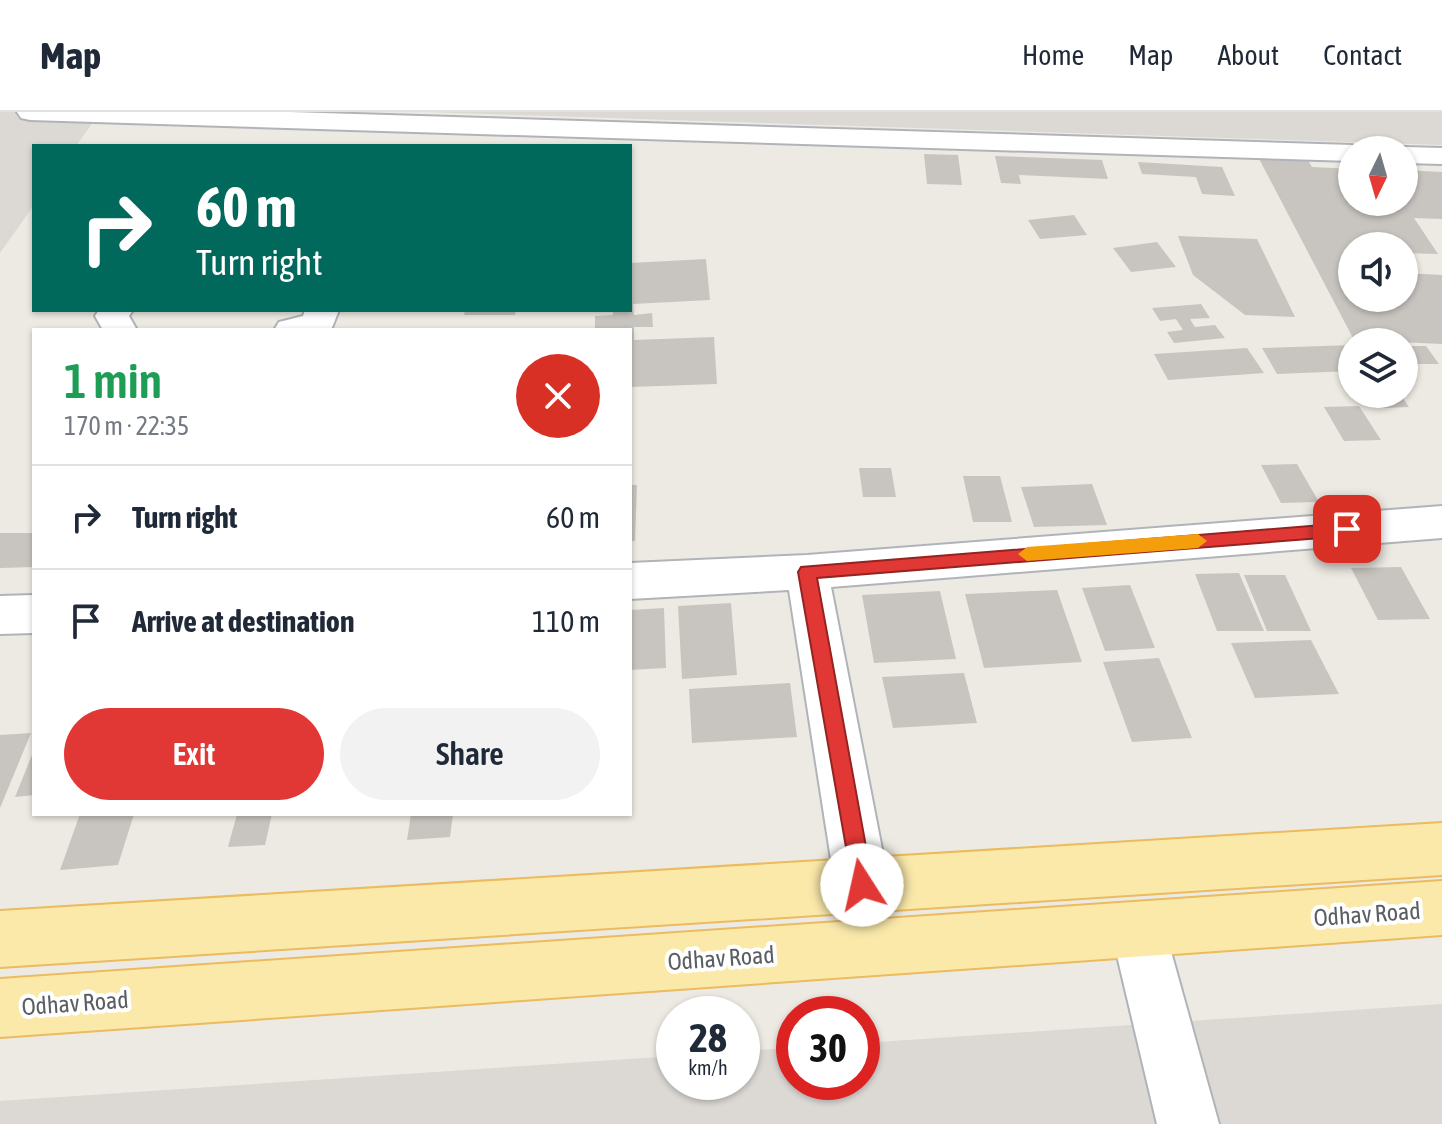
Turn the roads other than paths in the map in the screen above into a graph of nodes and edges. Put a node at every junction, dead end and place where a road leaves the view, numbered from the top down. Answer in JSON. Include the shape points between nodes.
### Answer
{"nodes":[{"id":1,"x":30,"y":112,"type":"edge"},
{"id":2,"x":235,"y":115,"type":"edge"},
{"id":3,"x":501,"y":118,"type":"edge"},
{"id":4,"x":787,"y":123,"type":"edge"},
{"id":5,"x":388,"y":134,"type":"edge"},
{"id":6,"x":216,"y":144,"type":"edge"},
{"id":7,"x":1338,"y":152,"type":"edge"},
{"id":8,"x":1418,"y":155,"type":"edge"},
{"id":9,"x":1442,"y":156,"type":"edge"},
{"id":10,"x":321,"y":312,"type":"edge"},
{"id":11,"x":299,"y":328,"type":"edge"},
{"id":12,"x":1442,"y":522,"type":"edge"},
{"id":13,"x":807,"y":572,"type":"junction"},
{"id":14,"x":632,"y":581,"type":"edge"},
{"id":15,"x":32,"y":614,"type":"edge"},
{"id":16,"x":0,"y":615,"type":"edge"},
{"id":17,"x":1442,"y":849,"type":"edge"},
{"id":18,"x":862,"y":885,"type":"junction"},
{"id":19,"x":1442,"y":908,"type":"edge"},
{"id":20,"x":1138,"y":930,"type":"junction"},
{"id":21,"x":0,"y":939,"type":"edge"},
{"id":22,"x":0,"y":1008,"type":"edge"},
{"id":23,"x":1188,"y":1124,"type":"edge"}],
"edges":[{"from":1,"to":2,"type":"street"},
{"from":2,"to":5,"type":"street"},
{"from":2,"to":6,"type":"street"},
{"from":3,"to":4,"type":"street"},
{"from":3,"to":5,"type":"street"},
{"from":4,"to":7,"type":"street","via":[[1076,132]]},
{"from":8,"to":9,"type":"street"},
{"from":10,"to":11,"type":"street","via":[[318,323]]},
{"from":12,"to":13,"type":"street"},
{"from":13,"to":14,"type":"street"},
{"from":13,"to":18,"type":"street"},
{"from":15,"to":16,"type":"street"},
{"from":17,"to":18,"type":"main road"},
{"from":18,"to":21,"type":"main road"},
{"from":19,"to":20,"type":"main road","name":"Odhav Road"},
{"from":20,"to":22,"type":"main road","name":"Odhav Road"},
{"from":20,"to":23,"type":"street"}]}
